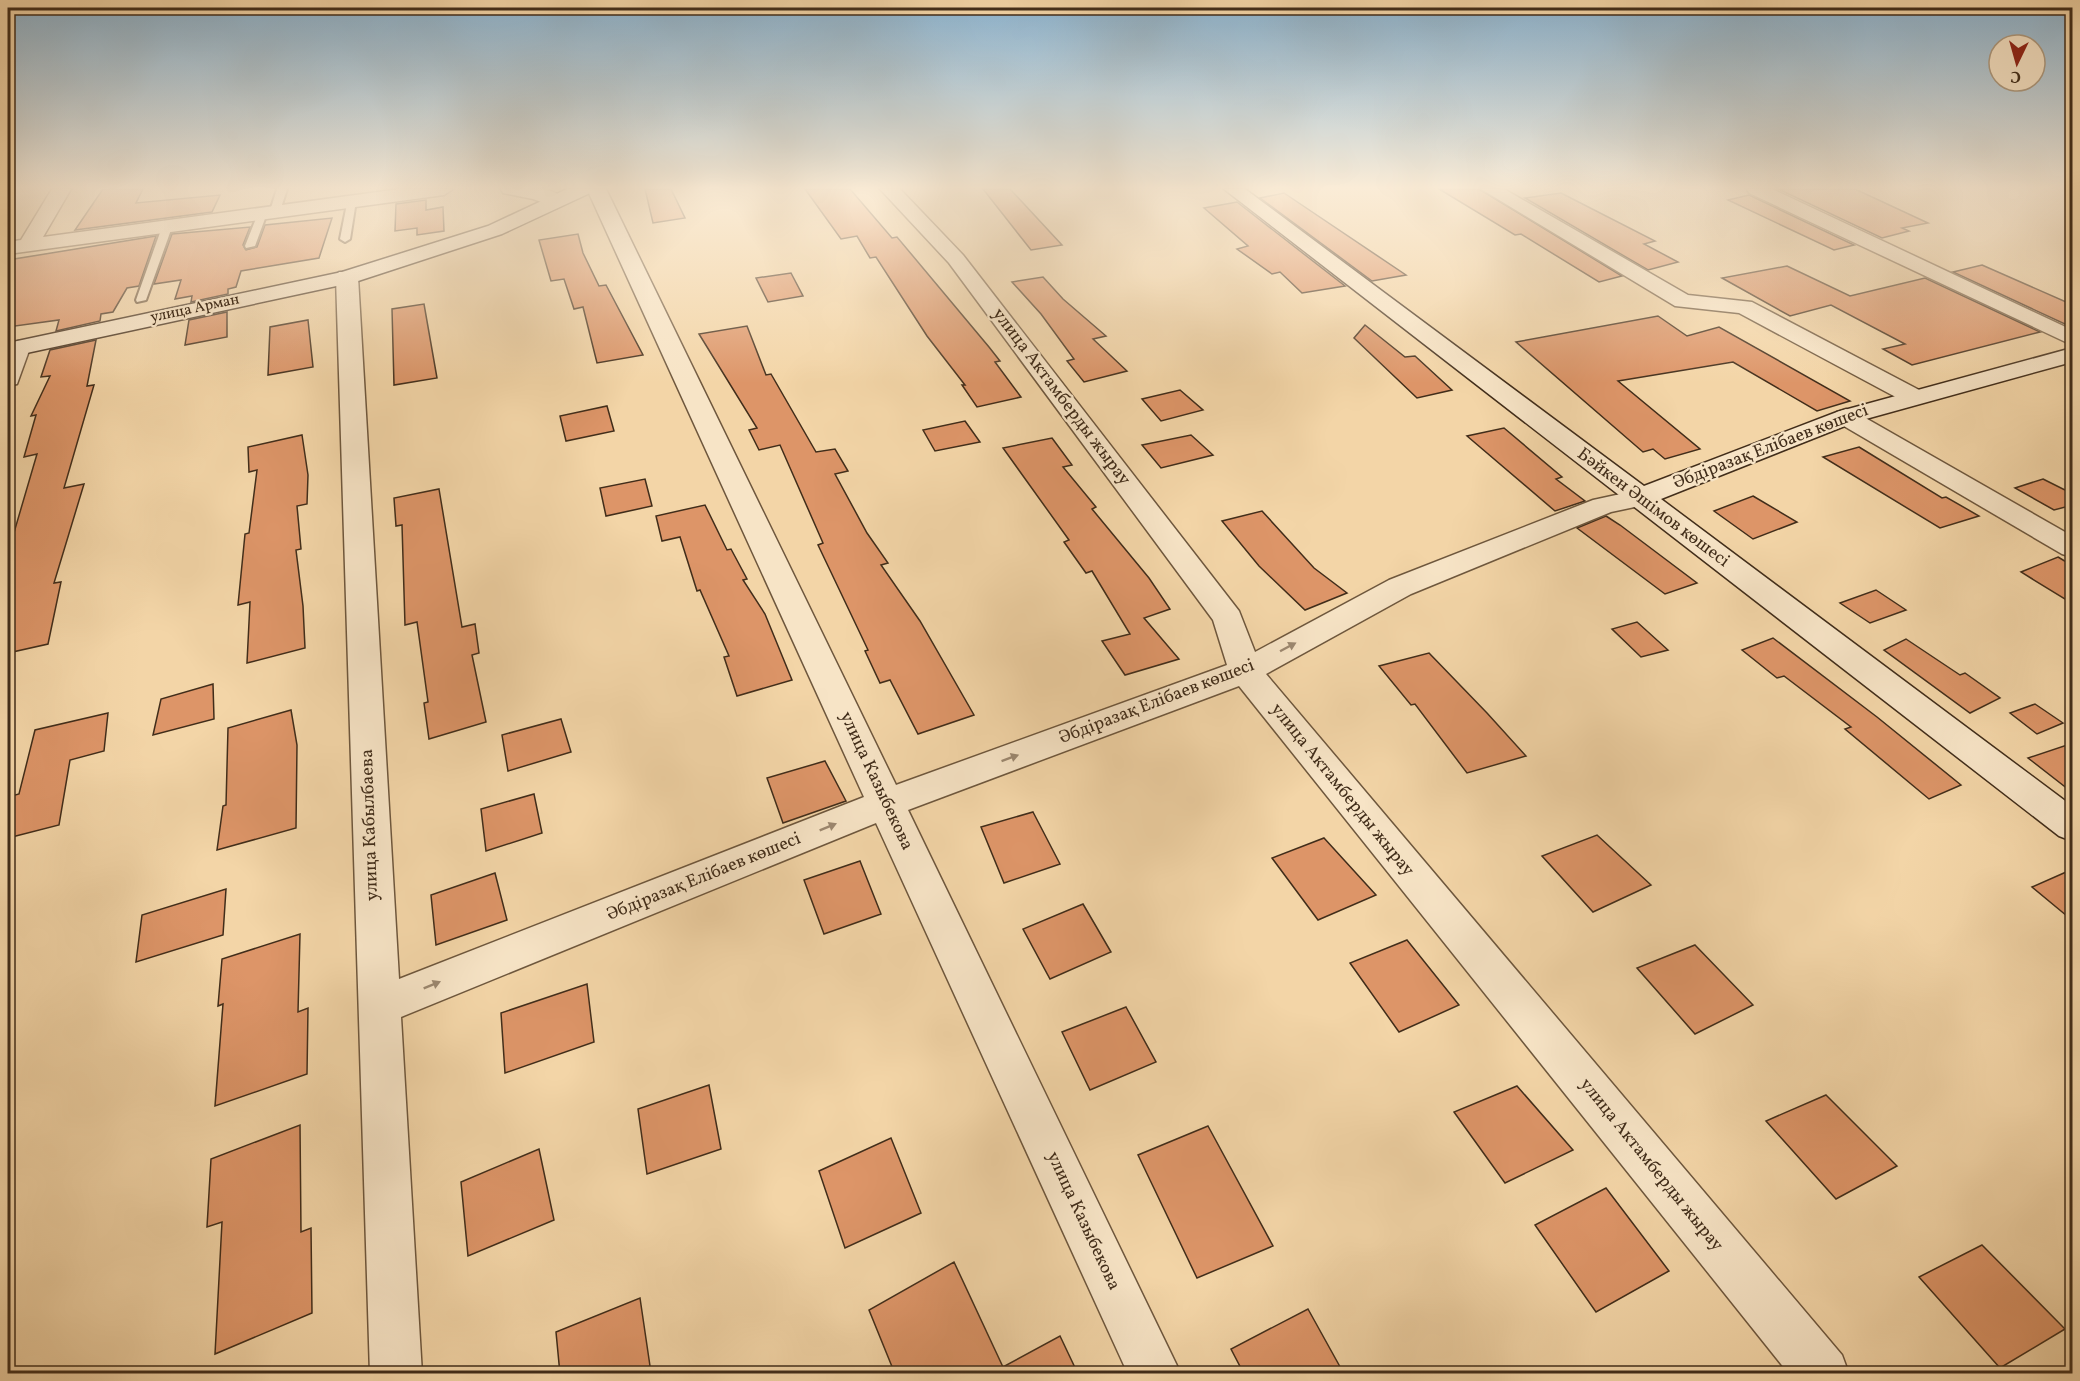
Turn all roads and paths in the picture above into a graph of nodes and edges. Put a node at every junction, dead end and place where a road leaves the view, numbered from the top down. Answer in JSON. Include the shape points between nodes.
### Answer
{"nodes":[{"id":1,"x":158,"y":253,"type":"edge"},
{"id":2,"x":421,"y":253,"type":"edge"},
{"id":3,"x":627,"y":253,"type":"edge"},
{"id":4,"x":951,"y":253,"type":"edge"},
{"id":5,"x":1318,"y":253,"type":"edge"},
{"id":6,"x":1601,"y":253,"type":"edge"},
{"id":7,"x":1893,"y":253,"type":"edge"},
{"id":8,"x":346,"y":277,"type":"junction"},
{"id":9,"x":141,"y":300,"type":"dead end"},
{"id":10,"x":2073,"y":338,"type":"edge"},
{"id":11,"x":13,"y":349,"type":"edge"},
{"id":12,"x":2073,"y":354,"type":"edge"},
{"id":13,"x":8,"y":379,"type":"edge"},
{"id":14,"x":1914,"y":397,"type":"junction"},
{"id":15,"x":1846,"y":417,"type":"junction"},
{"id":16,"x":1639,"y":498,"type":"junction"},
{"id":17,"x":2073,"y":548,"type":"edge"},
{"id":18,"x":1245,"y":671,"type":"junction"},
{"id":19,"x":887,"y":803,"type":"junction"},
{"id":20,"x":2073,"y":826,"type":"edge"},
{"id":21,"x":378,"y":1007,"type":"junction"},
{"id":22,"x":396,"y":1374,"type":"edge"},
{"id":23,"x":1155,"y":1374,"type":"edge"},
{"id":24,"x":1823,"y":1374,"type":"edge"}],
"edges":[{"from":1,"to":9,"type":"lane"},
{"from":2,"to":8,"type":"street","name":"улица Арман"},
{"from":3,"to":19,"type":"street","name":"улица Казыбекова"},
{"from":4,"to":18,"type":"street","name":"улица Актамберды жырау","via":[[1228,618]]},
{"from":5,"to":16,"type":"street","name":"Бәйкен Әшімов көшесі"},
{"from":6,"to":14,"type":"street","via":[[1683,301],[1744,307]]},
{"from":7,"to":10,"type":"street"},
{"from":8,"to":11,"type":"street","name":"улица Арман"},
{"from":8,"to":21,"type":"street","name":"улица Кабылбаева"},
{"from":11,"to":13,"type":"street"},
{"from":12,"to":14,"type":"street","name":"Әбдіразақ Елібаев көшесі"},
{"from":14,"to":15,"type":"street","name":"Әбдіразақ Елібаев көшесі"},
{"from":15,"to":16,"type":"street","name":"Әбдіразақ Елібаев көшесі"},
{"from":15,"to":17,"type":"street"},
{"from":18,"to":16,"type":"street","name":"Әбдіразақ Елібаев көшесі","one_way":true,"via":[[1400,587],[1603,506]]},
{"from":16,"to":20,"type":"street","name":"Бәйкен Әшімов көшесі"},
{"from":19,"to":18,"type":"street","name":"Әбдіразақ Елібаев көшесі","one_way":true},
{"from":18,"to":24,"type":"street","name":"улица Актамберды жырау"},
{"from":21,"to":19,"type":"street","name":"Әбдіразақ Елібаев көшесі","one_way":true},
{"from":19,"to":23,"type":"street","name":"улица Казыбекова"},
{"from":21,"to":22,"type":"street","name":"улица Кабылбаева"}]}
